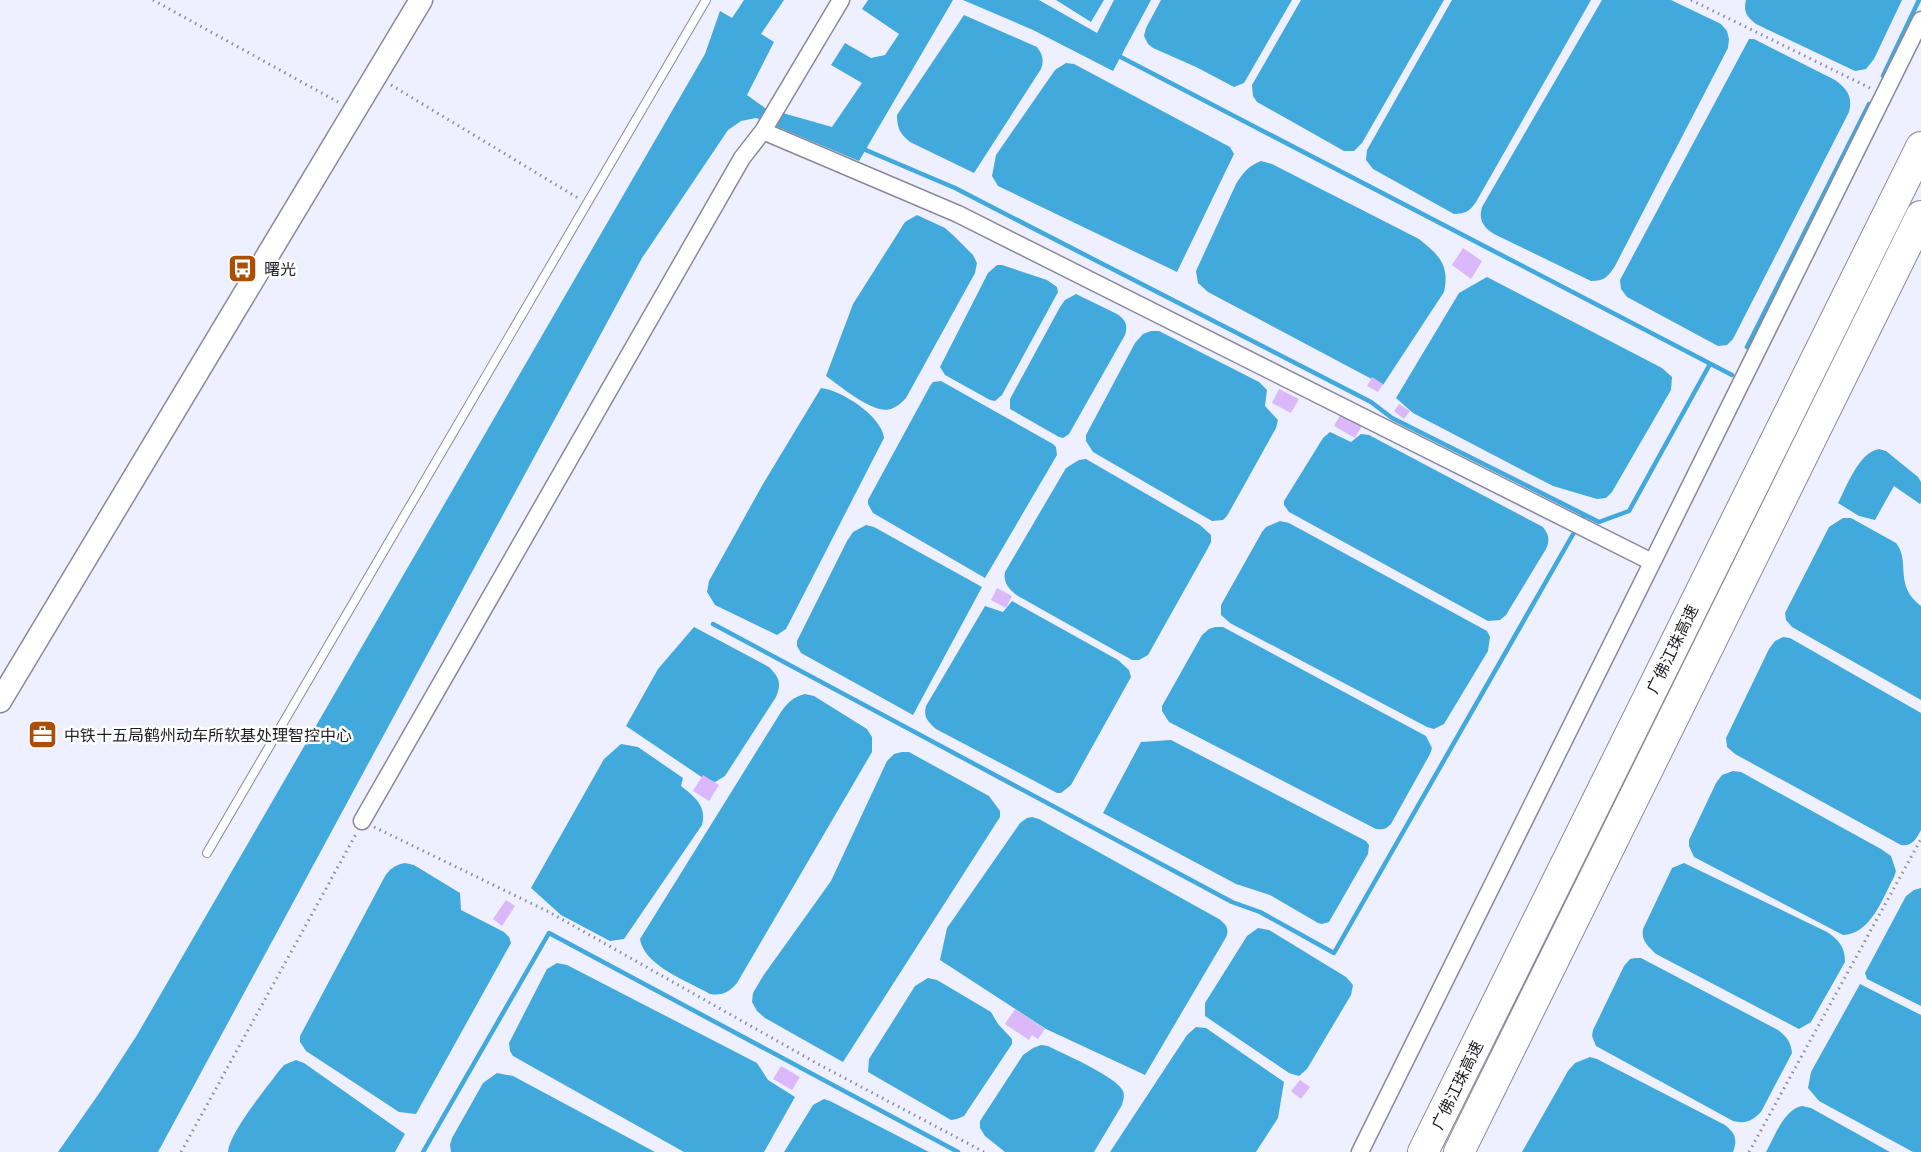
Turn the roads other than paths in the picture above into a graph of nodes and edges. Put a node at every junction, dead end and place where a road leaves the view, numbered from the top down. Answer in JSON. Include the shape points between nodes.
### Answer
{"nodes":[{"id":1,"x":421,"y":0,"type":"edge"},
{"id":2,"x":706,"y":0,"type":"edge"},
{"id":3,"x":841,"y":0,"type":"edge"},
{"id":4,"x":1921,"y":20,"type":"edge"},
{"id":5,"x":763,"y":131,"type":"junction"},
{"id":6,"x":1921,"y":147,"type":"edge"},
{"id":7,"x":1921,"y":216,"type":"edge"},
{"id":8,"x":1652,"y":562,"type":"junction"},
{"id":9,"x":0,"y":701,"type":"edge"},
{"id":10,"x":362,"y":821,"type":"road end"},
{"id":11,"x":207,"y":853,"type":"dead end"},
{"id":12,"x":1360,"y":1152,"type":"edge"},
{"id":13,"x":1424,"y":1152,"type":"edge"},
{"id":14,"x":1459,"y":1152,"type":"edge"}],
"edges":[{"from":1,"to":9,"type":"street"},
{"from":2,"to":11,"type":"lane"},
{"from":3,"to":5,"type":"street"},
{"from":4,"to":8,"type":"street"},
{"from":5,"to":8,"type":"street","via":[[958,214]]},
{"from":5,"to":10,"type":"street","via":[[742,158]]},
{"from":6,"to":13,"type":"highway","name":"广佛江珠高速"},
{"from":7,"to":14,"type":"highway","name":"广佛江珠高速"},
{"from":8,"to":12,"type":"street"}]}
